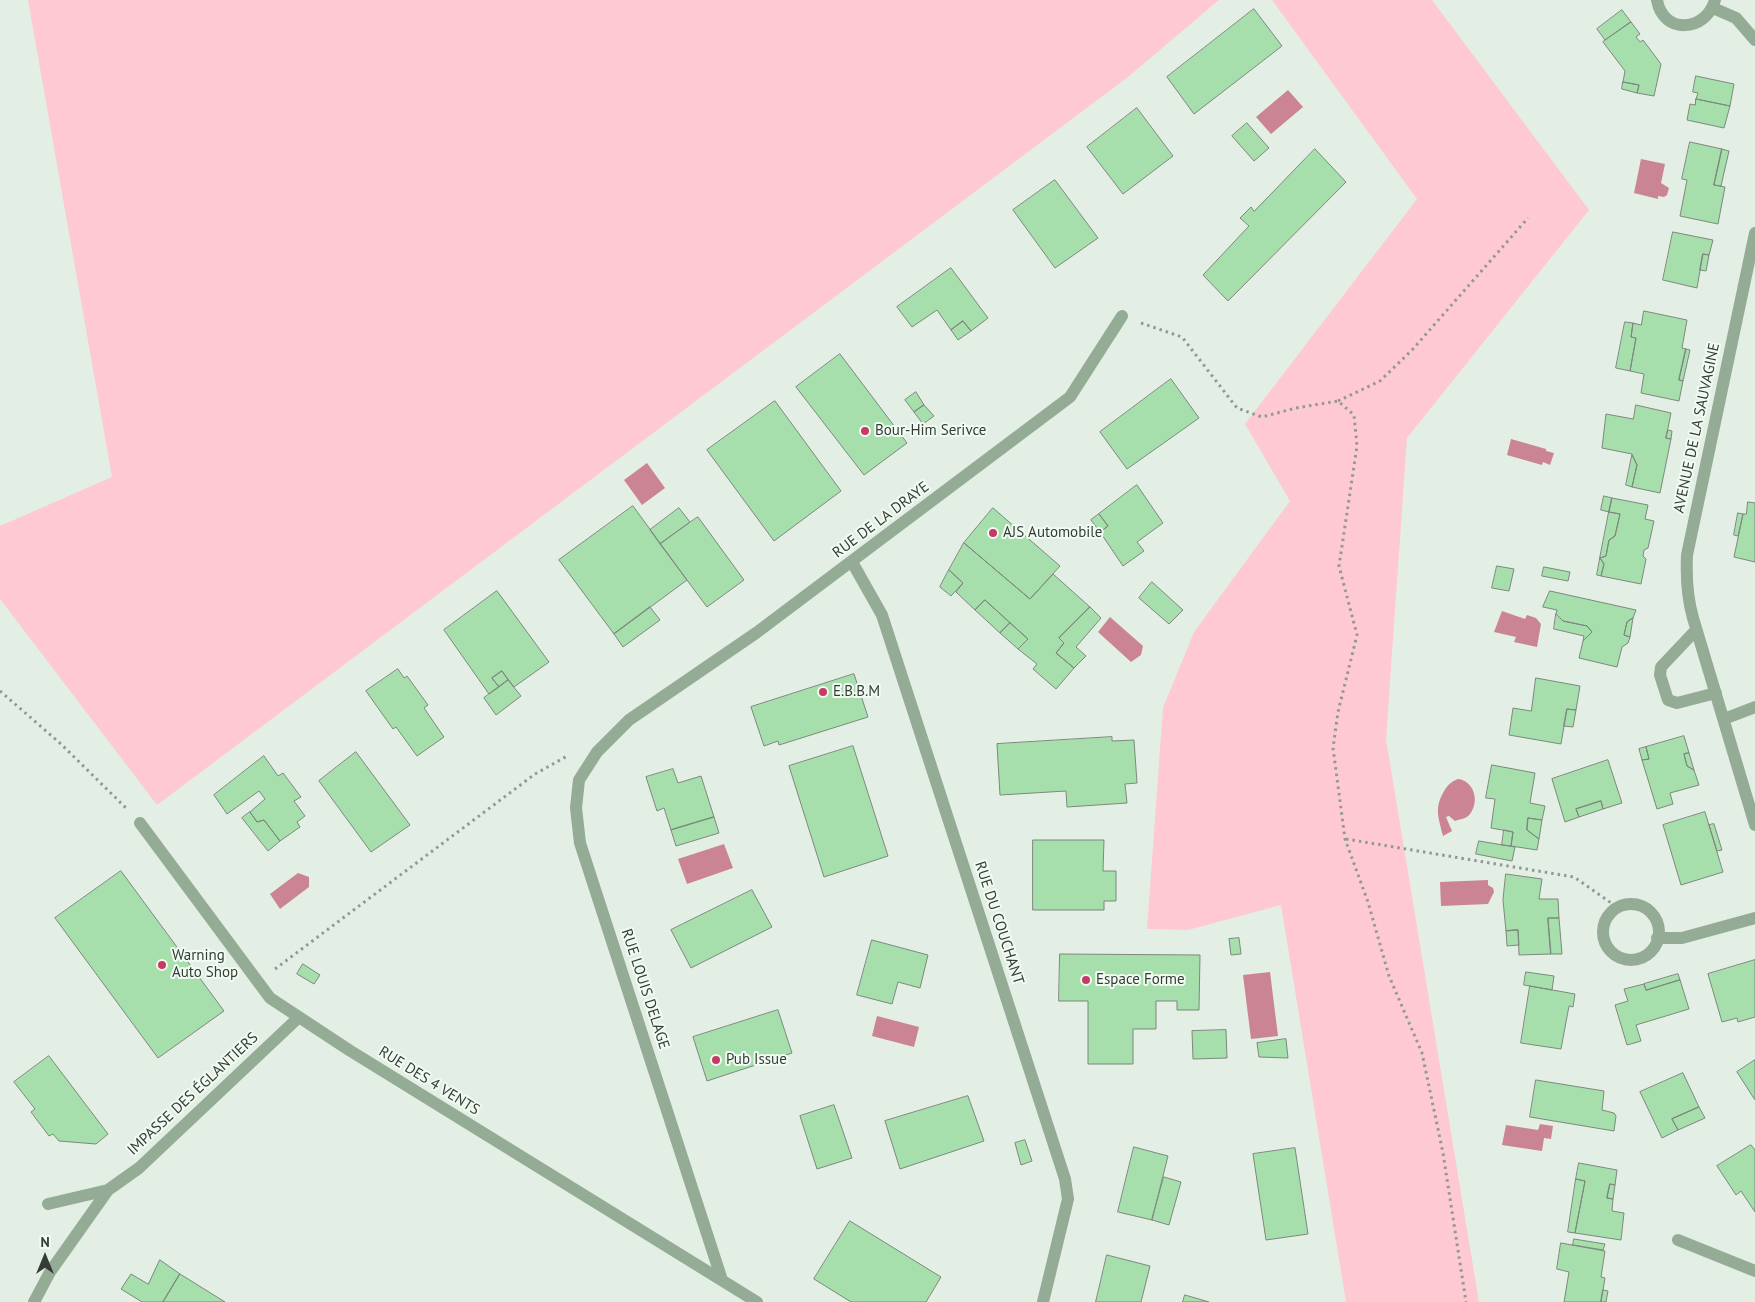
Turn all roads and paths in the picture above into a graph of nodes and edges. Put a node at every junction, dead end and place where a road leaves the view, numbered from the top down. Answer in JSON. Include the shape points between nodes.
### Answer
{"nodes":[{"id":1,"x":1656,"y":0,"type":"edge"},
{"id":2,"x":1714,"y":4,"type":"edge"},
{"id":3,"x":1755,"y":40,"type":"edge"},
{"id":4,"x":1528,"y":218,"type":"dead end"},
{"id":5,"x":1755,"y":233,"type":"edge"},
{"id":6,"x":1122,"y":316,"type":"joint"},
{"id":7,"x":1338,"y":401,"type":"junction"},
{"id":8,"x":852,"y":562,"type":"junction"},
{"id":9,"x":1696,"y":630,"type":"junction"},
{"id":10,"x":0,"y":691,"type":"edge"},
{"id":11,"x":1716,"y":693,"type":"junction"},
{"id":12,"x":1755,"y":708,"type":"edge"},
{"id":13,"x":1724,"y":719,"type":"junction"},
{"id":14,"x":629,"y":720,"type":"joint"},
{"id":15,"x":570,"y":754,"type":"dead end"},
{"id":16,"x":140,"y":823,"type":"joint"},
{"id":17,"x":1755,"y":825,"type":"edge"},
{"id":18,"x":1346,"y":839,"type":"junction"},
{"id":19,"x":1617,"y":907,"type":"junction"},
{"id":20,"x":1755,"y":918,"type":"edge"},
{"id":21,"x":1657,"y":938,"type":"junction"},
{"id":22,"x":258,"y":981,"type":"junction"},
{"id":23,"x":298,"y":1018,"type":"junction"},
{"id":24,"x":108,"y":1190,"type":"junction"},
{"id":25,"x":48,"y":1204,"type":"dead end"},
{"id":26,"x":1678,"y":1240,"type":"dead end"},
{"id":27,"x":1755,"y":1271,"type":"edge"},
{"id":28,"x":722,"y":1280,"type":"junction"},
{"id":29,"x":34,"y":1302,"type":"edge"},
{"id":30,"x":757,"y":1302,"type":"edge"},
{"id":31,"x":1043,"y":1302,"type":"edge"},
{"id":32,"x":1466,"y":1302,"type":"edge"}],
"edges":[{"from":1,"to":2,"type":"street","via":[[1663,15],[1680,25],[1699,22]]},
{"from":2,"to":3,"type":"street","via":[[1736,18]]},
{"from":4,"to":7,"type":"path","via":[[1412,350],[1380,381]]},
{"from":5,"to":9,"type":"street","name":"AVENUE DE LA SAUVAGINE","via":[[1688,555],[1688,598]]},
{"from":6,"to":7,"type":"path","via":[[1182,337],[1237,408],[1262,417]]},
{"from":6,"to":8,"type":"street","name":"RUE DE LA DRAYE","via":[[1070,397]]},
{"from":7,"to":18,"type":"path","via":[[1354,415],[1357,446],[1339,566],[1357,635],[1338,712],[1333,748]]},
{"from":8,"to":14,"type":"street","name":"RUE DE LA DRAYE"},
{"from":8,"to":31,"type":"street","name":"RUE DU COUCHANT","via":[[882,615],[1065,1179],[1068,1199]]},
{"from":9,"to":11,"type":"street","name":"AVENUE DE LA SAUVAGINE"},
{"from":9,"to":11,"type":"street","via":[[1661,666],[1660,675],[1668,700],[1677,703]]},
{"from":10,"to":16,"type":"path","via":[[68,750]]},
{"from":11,"to":13,"type":"street","name":"AVENUE DE LA SAUVAGINE"},
{"from":12,"to":13,"type":"street"},
{"from":13,"to":17,"type":"street","name":"AVENUE DE LA SAUVAGINE"},
{"from":14,"to":28,"type":"street","name":"RUE LOUIS DELAGE","via":[[597,752],[579,780],[576,808],[580,843]]},
{"from":15,"to":22,"type":"path","via":[[535,774]]},
{"from":16,"to":22,"type":"street","name":"RUE DES 4 VENTS"},
{"from":18,"to":19,"type":"path","via":[[1574,877]]},
{"from":18,"to":32,"type":"path","via":[[1389,976],[1422,1053],[1443,1152]]},
{"from":19,"to":21,"type":"street","via":[[1632,904],[1646,908],[1655,918]]},
{"from":19,"to":21,"type":"street","via":[[1607,917],[1602,931],[1606,945],[1616,956],[1630,960],[1644,957],[1655,947]]},
{"from":20,"to":21,"type":"street","via":[[1682,938]]},
{"from":22,"to":23,"type":"street","name":"RUE DES 4 VENTS","via":[[270,998]]},
{"from":23,"to":24,"type":"street","name":"IMPASSE DES ÉGLANTIERS","via":[[139,1168]]},
{"from":23,"to":28,"type":"street","name":"RUE DES 4 VENTS"},
{"from":24,"to":25,"type":"street","name":"IMPASSE DES ÉGLANTIERS"},
{"from":24,"to":29,"type":"street","name":"IMPASSE DES ÉGLANTIERS","via":[[50,1272]]},
{"from":26,"to":27,"type":"street"},
{"from":28,"to":30,"type":"street","name":"RUE DES 4 VENTS"}]}
